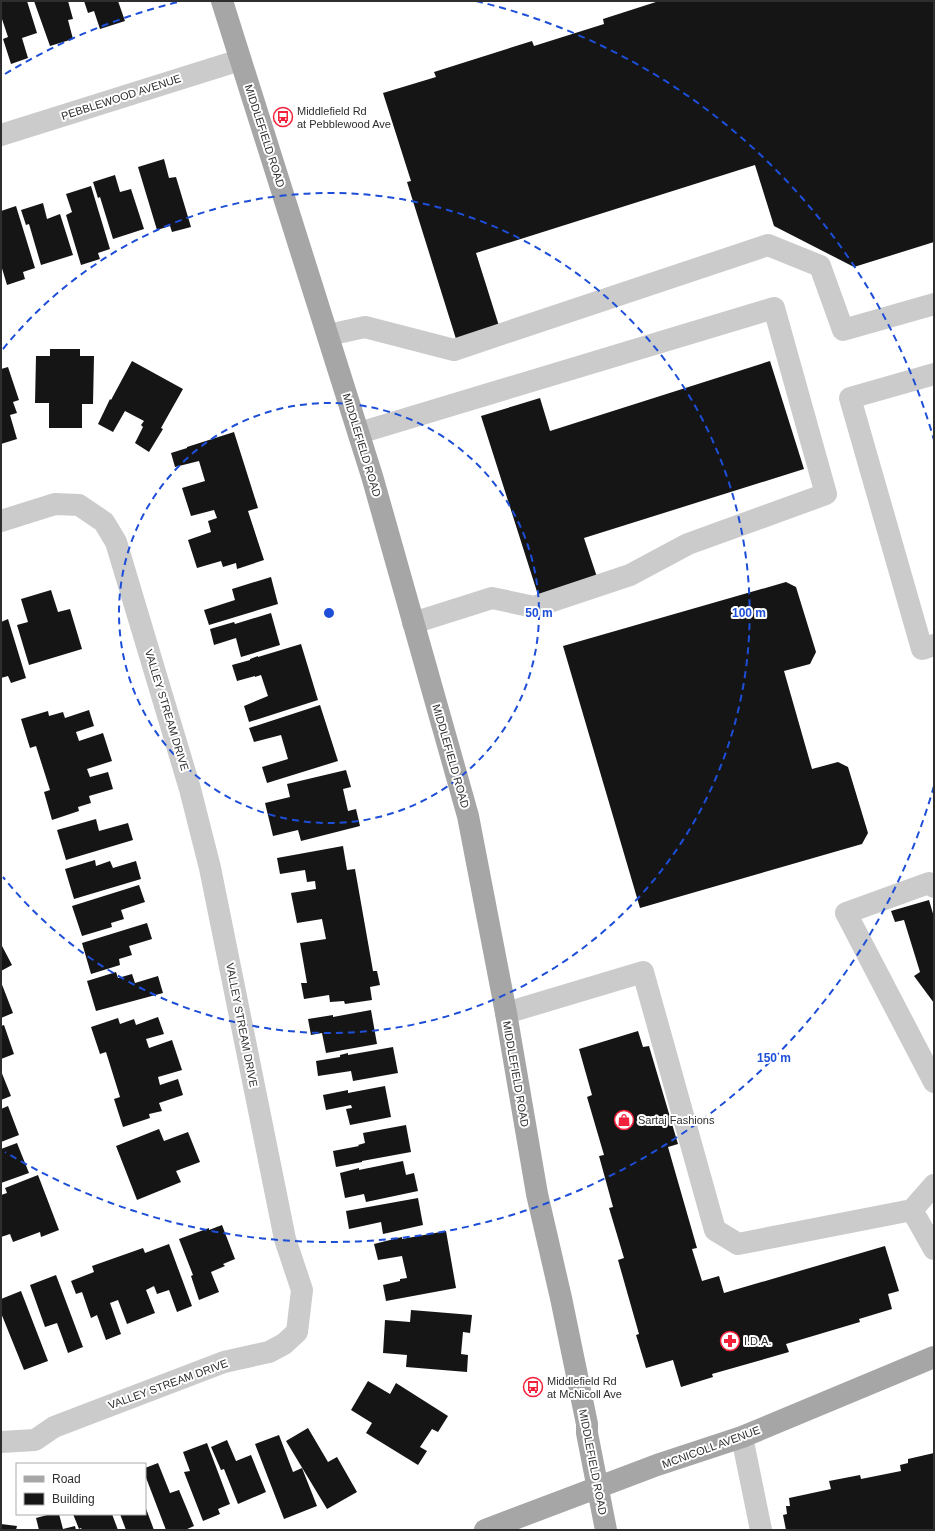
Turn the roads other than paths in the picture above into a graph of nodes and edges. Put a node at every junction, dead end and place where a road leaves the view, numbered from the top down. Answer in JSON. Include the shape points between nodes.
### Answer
{"nodes":[{"id":1,"x":222,"y":1,"type":"edge"},
{"id":2,"x":240,"y":60,"type":"junction"},
{"id":3,"x":1,"y":135,"type":"edge"},
{"id":4,"x":934,"y":304,"type":"edge"},
{"id":5,"x":328,"y":335,"type":"junction"},
{"id":6,"x":934,"y":374,"type":"edge"},
{"id":7,"x":359,"y":433,"type":"junction"},
{"id":8,"x":1,"y":521,"type":"edge"},
{"id":9,"x":413,"y":623,"type":"junction"},
{"id":10,"x":934,"y":645,"type":"edge"},
{"id":11,"x":934,"y":887,"type":"edge"},
{"id":12,"x":506,"y":1013,"type":"junction"},
{"id":13,"x":934,"y":1082,"type":"edge"},
{"id":14,"x":934,"y":1185,"type":"edge"},
{"id":15,"x":912,"y":1210,"type":"junction"},
{"id":16,"x":934,"y":1249,"type":"edge"},
{"id":17,"x":934,"y":1357,"type":"edge"},
{"id":18,"x":742,"y":1436,"type":"junction"},
{"id":19,"x":1,"y":1442,"type":"edge"},
{"id":20,"x":598,"y":1487,"type":"junction"},
{"id":21,"x":485,"y":1530,"type":"edge"},
{"id":22,"x":606,"y":1530,"type":"edge"},
{"id":23,"x":761,"y":1530,"type":"edge"}],
"edges":[{"from":1,"to":2,"type":"main road","name":"MIDDLEFIELD ROAD"},
{"from":2,"to":3,"type":"street","name":"PEBBLEWOOD AVENUE"},
{"from":2,"to":5,"type":"main road","name":"MIDDLEFIELD ROAD"},
{"from":4,"to":5,"type":"street","via":[[843,330],[820,266],[768,245],[454,350],[365,327]]},
{"from":5,"to":7,"type":"main road","name":"MIDDLEFIELD ROAD"},
{"from":6,"to":10,"type":"street","via":[[850,398],[922,649]]},
{"from":7,"to":9,"type":"main road","name":"MIDDLEFIELD ROAD"},
{"from":7,"to":9,"type":"street","via":[[774,308],[826,494],[688,544],[630,575],[534,607],[492,598]]},
{"from":8,"to":19,"type":"street","name":"VALLEY STREAM DRIVE","via":[[54,504],[80,505],[104,522],[116,542],[207,854],[285,1239],[302,1290],[297,1332],[284,1344],[269,1352],[224,1362],[54,1427],[35,1440]]},
{"from":9,"to":12,"type":"main road","name":"MIDDLEFIELD ROAD","via":[[468,816]]},
{"from":11,"to":13,"type":"street","via":[[929,883],[846,913]]},
{"from":12,"to":15,"type":"street","via":[[643,972],[715,1230],[738,1244]]},
{"from":12,"to":20,"type":"main road","name":"MIDDLEFIELD ROAD","via":[[537,1194],[561,1298]]},
{"from":14,"to":15,"type":"street"},
{"from":15,"to":16,"type":"street"},
{"from":17,"to":18,"type":"main road","name":"MCNICOLL AVENUE"},
{"from":18,"to":20,"type":"main road","name":"MCNICOLL AVENUE"},
{"from":18,"to":23,"type":"street"},
{"from":20,"to":21,"type":"main road","name":"MCNICOLL AVENUE"},
{"from":20,"to":22,"type":"main road","name":"MIDDLEFIELD ROAD"}]}
